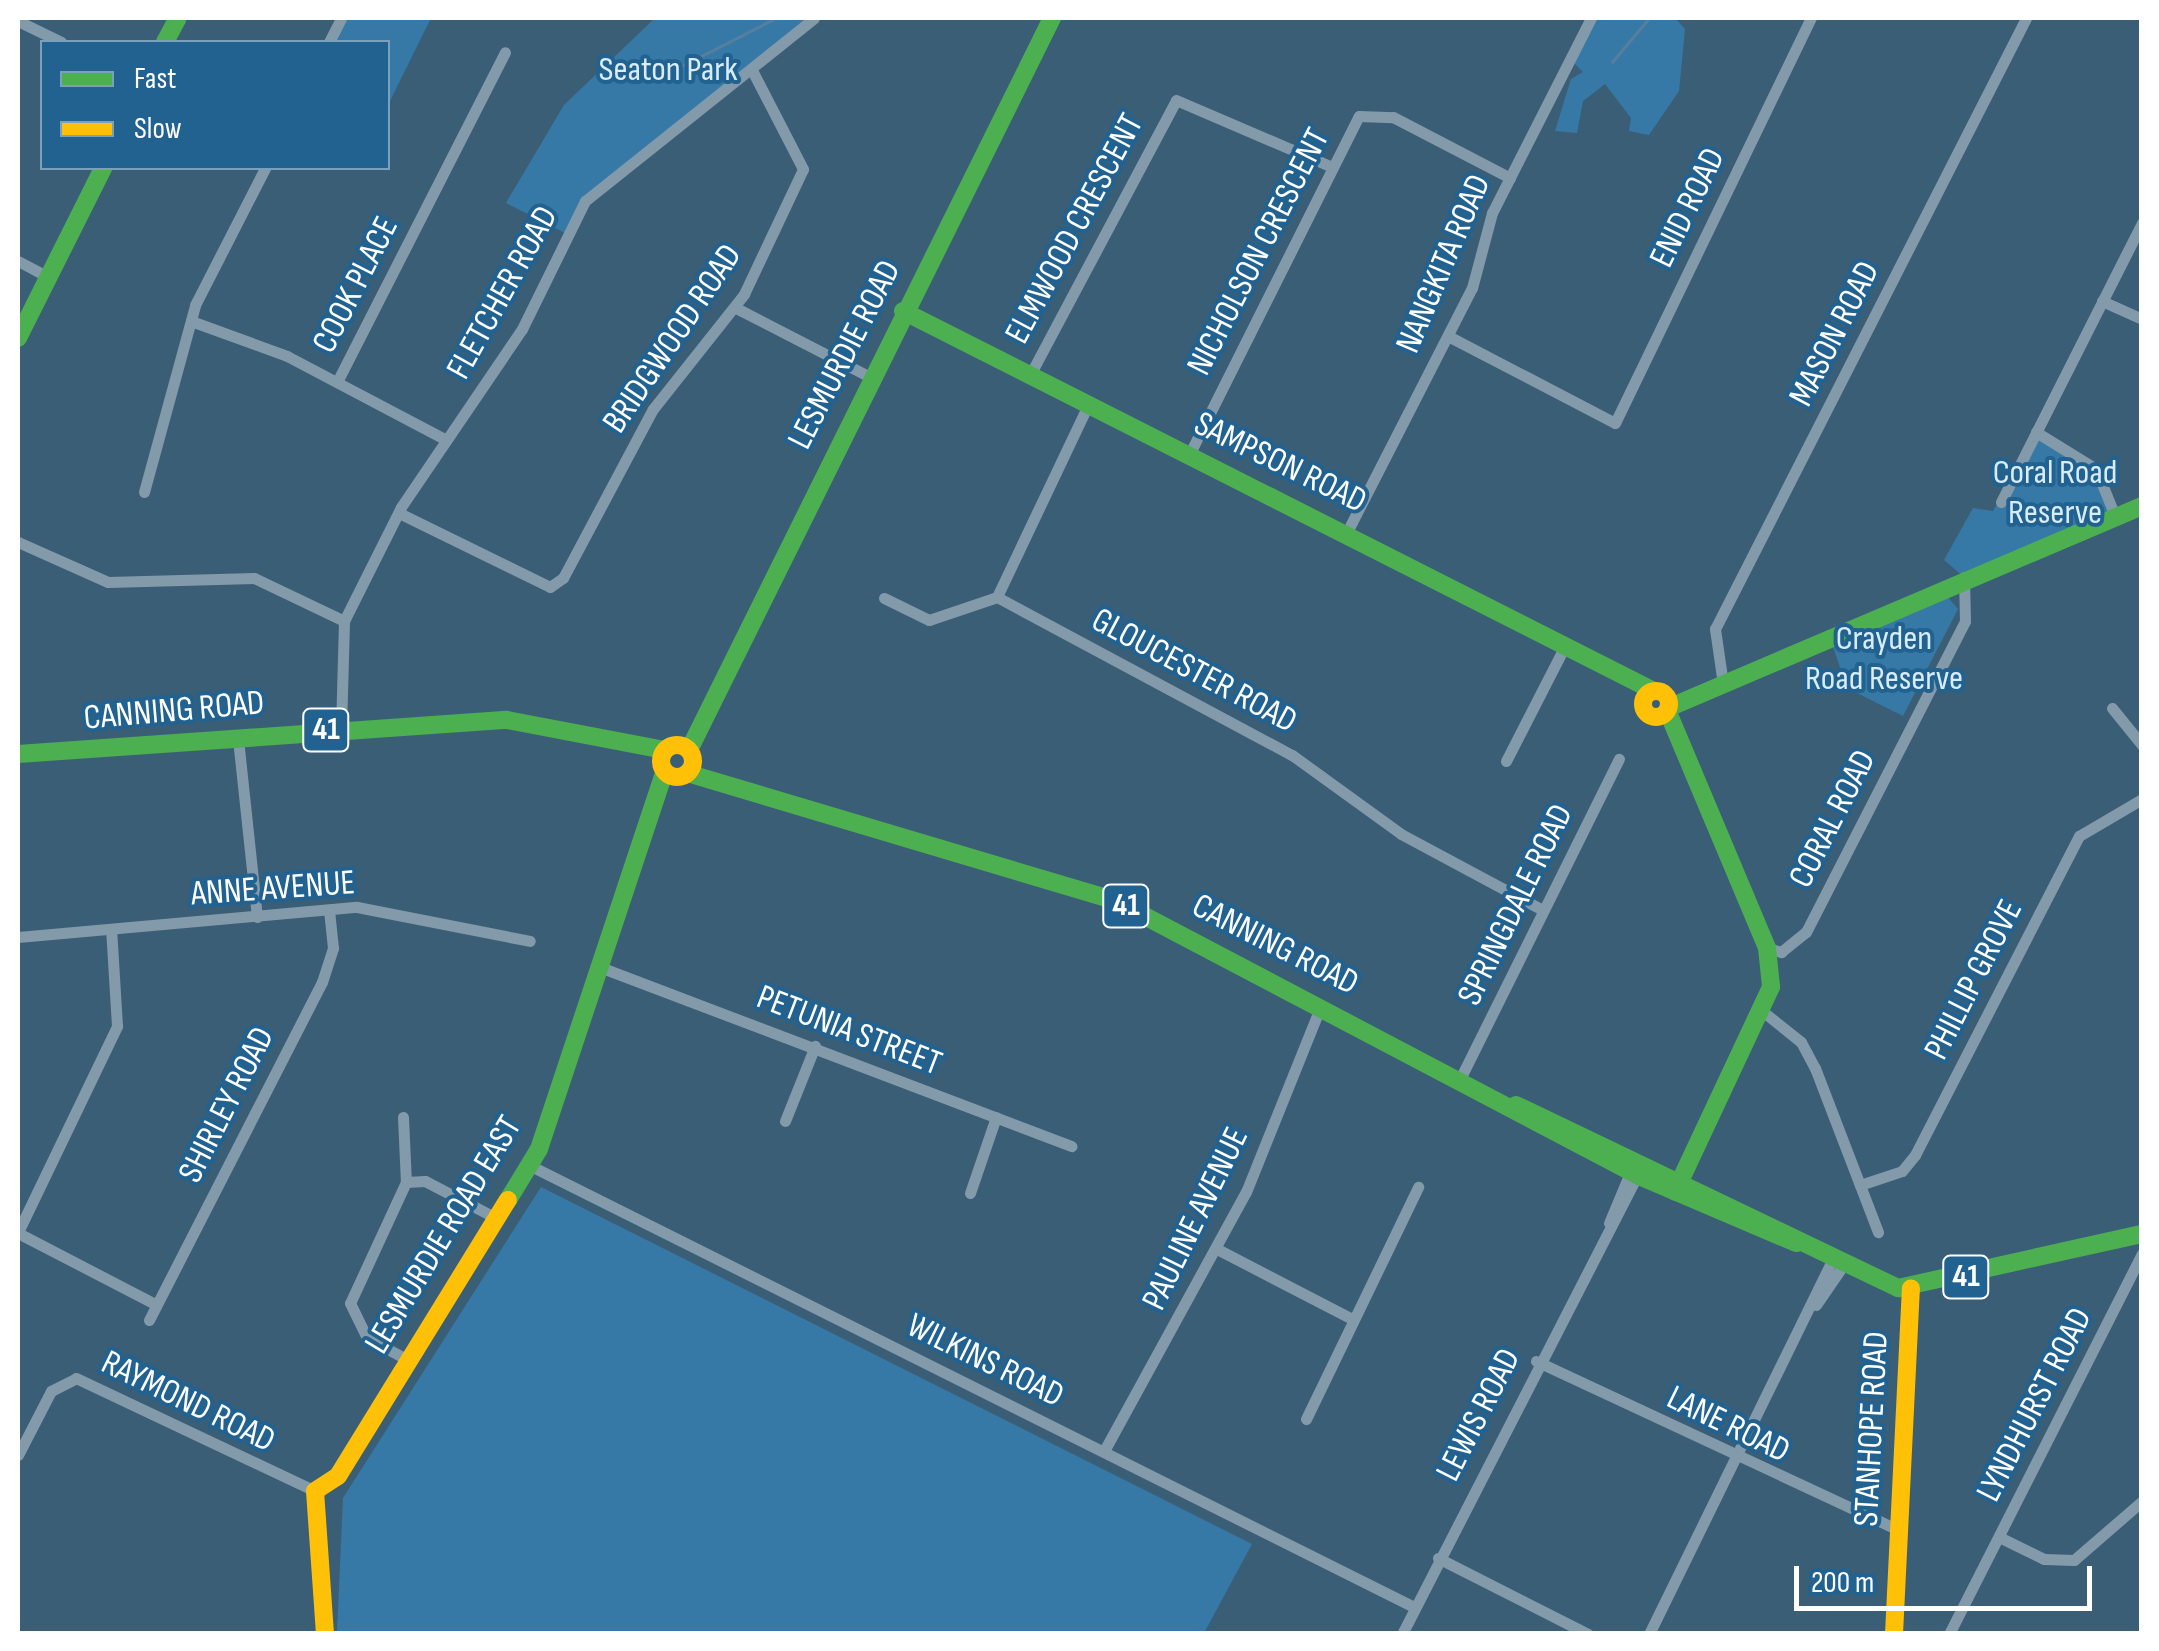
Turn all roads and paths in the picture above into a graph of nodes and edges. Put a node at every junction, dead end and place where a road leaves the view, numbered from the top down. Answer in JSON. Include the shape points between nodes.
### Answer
{"nodes":[{"id":1,"x":341,"y":18,"type":"edge"},
{"id":2,"x":814,"y":18,"type":"edge"},
{"id":3,"x":1052,"y":18,"type":"edge"},
{"id":4,"x":1591,"y":18,"type":"edge"},
{"id":5,"x":1811,"y":18,"type":"edge"},
{"id":6,"x":2026,"y":18,"type":"edge"},
{"id":7,"x":18,"y":20,"type":"edge"},
{"id":8,"x":57,"y":40,"type":"edge"},
{"id":9,"x":329,"y":40,"type":"edge"},
{"id":10,"x":505,"y":52,"type":"dead end"},
{"id":11,"x":752,"y":72,"type":"junction"},
{"id":12,"x":1330,"y":166,"type":"junction"},
{"id":13,"x":102,"y":170,"type":"edge"},
{"id":14,"x":264,"y":170,"type":"edge"},
{"id":15,"x":1510,"y":178,"type":"junction"},
{"id":16,"x":2142,"y":223,"type":"edge"},
{"id":17,"x":18,"y":261,"type":"edge"},
{"id":18,"x":48,"y":277,"type":"junction"},
{"id":19,"x":2102,"y":300,"type":"junction"},
{"id":20,"x":736,"y":308,"type":"junction"},
{"id":21,"x":904,"y":311,"type":"junction"},
{"id":22,"x":2142,"y":320,"type":"edge"},
{"id":23,"x":191,"y":321,"type":"junction"},
{"id":24,"x":1448,"y":336,"type":"junction"},
{"id":25,"x":18,"y":338,"type":"edge"},
{"id":26,"x":1030,"y":375,"type":"junction"},
{"id":27,"x":870,"y":377,"type":"junction"},
{"id":28,"x":337,"y":382,"type":"junction"},
{"id":29,"x":1088,"y":405,"type":"junction"},
{"id":30,"x":2036,"y":432,"type":"junction"},
{"id":31,"x":446,"y":440,"type":"junction"},
{"id":32,"x":1189,"y":454,"type":"junction"},
{"id":33,"x":144,"y":492,"type":"dead end"},
{"id":34,"x":2001,"y":502,"type":"dead end"},
{"id":35,"x":2142,"y":506,"type":"edge"},
{"id":36,"x":398,"y":513,"type":"junction"},
{"id":37,"x":2115,"y":516,"type":"junction"},
{"id":38,"x":1347,"y":532,"type":"junction"},
{"id":39,"x":18,"y":542,"type":"edge"},
{"id":40,"x":1964,"y":578,"type":"junction"},
{"id":41,"x":884,"y":598,"type":"dead end"},
{"id":42,"x":997,"y":598,"type":"junction"},
{"id":43,"x":344,"y":620,"type":"junction"},
{"id":44,"x":1566,"y":644,"type":"junction"},
{"id":45,"x":1722,"y":677,"type":"junction"},
{"id":46,"x":1658,"y":703,"type":"junction"},
{"id":47,"x":2112,"y":708,"type":"dead end"},
{"id":48,"x":340,"y":728,"type":"junction"},
{"id":49,"x":238,"y":739,"type":"junction"},
{"id":50,"x":2142,"y":744,"type":"edge"},
{"id":51,"x":18,"y":754,"type":"edge"},
{"id":52,"x":1619,"y":758,"type":"dead end"},
{"id":53,"x":677,"y":761,"type":"junction"},
{"id":54,"x":1506,"y":761,"type":"dead end"},
{"id":55,"x":2142,"y":799,"type":"edge"},
{"id":56,"x":329,"y":910,"type":"junction"},
{"id":57,"x":1544,"y":910,"type":"junction"},
{"id":58,"x":256,"y":917,"type":"junction"},
{"id":59,"x":111,"y":929,"type":"junction"},
{"id":60,"x":18,"y":936,"type":"edge"},
{"id":61,"x":530,"y":941,"type":"dead end"},
{"id":62,"x":1767,"y":948,"type":"junction"},
{"id":63,"x":605,"y":969,"type":"junction"},
{"id":64,"x":1322,"y":1005,"type":"junction"},
{"id":65,"x":1766,"y":1014,"type":"junction"},
{"id":66,"x":815,"y":1046,"type":"junction"},
{"id":67,"x":1462,"y":1075,"type":"junction"},
{"id":68,"x":403,"y":1116,"type":"dead end"},
{"id":69,"x":996,"y":1117,"type":"junction"},
{"id":70,"x":785,"y":1121,"type":"dead end"},
{"id":71,"x":1072,"y":1146,"type":"dead end"},
{"id":72,"x":531,"y":1166,"type":"junction"},
{"id":73,"x":1636,"y":1169,"type":"junction"},
{"id":74,"x":406,"y":1182,"type":"junction"},
{"id":75,"x":1679,"y":1186,"type":"junction"},
{"id":76,"x":1860,"y":1186,"type":"junction"},
{"id":77,"x":1418,"y":1187,"type":"dead end"},
{"id":78,"x":970,"y":1193,"type":"dead end"},
{"id":79,"x":498,"y":1220,"type":"junction"},
{"id":80,"x":1878,"y":1232,"type":"dead end"},
{"id":81,"x":18,"y":1233,"type":"edge"},
{"id":82,"x":2142,"y":1234,"type":"edge"},
{"id":83,"x":1217,"y":1249,"type":"junction"},
{"id":84,"x":2142,"y":1254,"type":"edge"},
{"id":85,"x":1837,"y":1264,"type":"junction"},
{"id":86,"x":1911,"y":1288,"type":"junction"},
{"id":87,"x":155,"y":1304,"type":"junction"},
{"id":88,"x":1352,"y":1319,"type":"junction"},
{"id":89,"x":149,"y":1320,"type":"dead end"},
{"id":90,"x":408,"y":1360,"type":"junction"},
{"id":91,"x":1536,"y":1361,"type":"junction"},
{"id":92,"x":1306,"y":1419,"type":"dead end"},
{"id":93,"x":1104,"y":1451,"type":"junction"},
{"id":94,"x":18,"y":1455,"type":"edge"},
{"id":95,"x":1736,"y":1461,"type":"junction"},
{"id":96,"x":314,"y":1491,"type":"junction"},
{"id":97,"x":2142,"y":1500,"type":"edge"},
{"id":98,"x":1898,"y":1530,"type":"junction"},
{"id":99,"x":1999,"y":1537,"type":"junction"},
{"id":100,"x":1438,"y":1558,"type":"junction"},
{"id":101,"x":1414,"y":1607,"type":"junction"},
{"id":102,"x":324,"y":1634,"type":"edge"},
{"id":103,"x":1402,"y":1634,"type":"edge"},
{"id":104,"x":1588,"y":1634,"type":"edge"},
{"id":105,"x":1650,"y":1634,"type":"edge"},
{"id":106,"x":1894,"y":1634,"type":"edge"},
{"id":107,"x":1949,"y":1634,"type":"edge"}],
"edges":[{"from":1,"to":9,"type":"street"},
{"from":2,"to":11,"type":"street","name":"FLETCHER ROAD"},
{"from":3,"to":21,"type":"street","name":"LESMURDIE ROAD"},
{"from":4,"to":15,"type":"street","name":"NANGKITA ROAD"},
{"from":5,"to":24,"type":"street","name":"ENID ROAD","via":[[1615,422]]},
{"from":6,"to":45,"type":"street","name":"MASON ROAD","via":[[1715,629]]},
{"from":7,"to":8,"type":"street"},
{"from":10,"to":28,"type":"street","name":"COOK PLACE"},
{"from":11,"to":20,"type":"street","name":"BRIDGWOOD ROAD","via":[[804,168]]},
{"from":11,"to":31,"type":"street","name":"FLETCHER ROAD","via":[[584,201],[522,329]]},
{"from":12,"to":15,"type":"street","name":"NICHOLSON CRESCENT","via":[[1370,112]]},
{"from":12,"to":26,"type":"street","name":"ELMWOOD CRESCENT","via":[[1176,100]]},
{"from":12,"to":32,"type":"street","name":"NICHOLSON CRESCENT"},
{"from":13,"to":18,"type":"street"},
{"from":14,"to":23,"type":"street"},
{"from":15,"to":24,"type":"street","name":"NANGKITA ROAD"},
{"from":16,"to":19,"type":"street"},
{"from":17,"to":18,"type":"street"},
{"from":18,"to":25,"type":"street"},
{"from":19,"to":22,"type":"street"},
{"from":19,"to":30,"type":"street"},
{"from":20,"to":27,"type":"street"},
{"from":20,"to":36,"type":"street","name":"BRIDGWOOD ROAD","via":[[660,398],[550,587]]},
{"from":21,"to":26,"type":"street","name":"SAMPSON ROAD"},
{"from":21,"to":27,"type":"street","name":"LESMURDIE ROAD"},
{"from":23,"to":28,"type":"street"},
{"from":23,"to":33,"type":"street"},
{"from":24,"to":38,"type":"street","name":"NANGKITA ROAD"},
{"from":26,"to":29,"type":"street","name":"SAMPSON ROAD"},
{"from":27,"to":53,"type":"street","name":"LESMURDIE ROAD"},
{"from":28,"to":31,"type":"street"},
{"from":29,"to":32,"type":"street","name":"SAMPSON ROAD"},
{"from":29,"to":42,"type":"street"},
{"from":30,"to":34,"type":"street"},
{"from":30,"to":37,"type":"street","via":[[2096,470]]},
{"from":31,"to":36,"type":"street","name":"FLETCHER ROAD"},
{"from":32,"to":38,"type":"street","name":"SAMPSON ROAD"},
{"from":35,"to":37,"type":"street"},
{"from":36,"to":43,"type":"street","name":"FLETCHER ROAD"},
{"from":37,"to":40,"type":"street"},
{"from":38,"to":44,"type":"street","name":"SAMPSON ROAD"},
{"from":39,"to":43,"type":"street","via":[[108,582],[254,578]]},
{"from":40,"to":45,"type":"street"},
{"from":40,"to":62,"type":"street","name":"CORAL ROAD","via":[[1964,621],[1806,932],[1781,952]]},
{"from":41,"to":42,"type":"street","via":[[929,620]]},
{"from":42,"to":57,"type":"street","name":"GLOUCESTER ROAD","via":[[1292,754],[1401,834]]},
{"from":43,"to":48,"type":"street","name":"FLETCHER ROAD"},
{"from":44,"to":46,"type":"street","name":"SAMPSON ROAD","via":[[1627,675]]},
{"from":44,"to":54,"type":"street"},
{"from":45,"to":46,"type":"street"},
{"from":46,"to":62,"type":"street","name":"SAMPSON ROAD"},
{"from":47,"to":50,"type":"street"},
{"from":48,"to":49,"type":"street","name":"CANNING ROAD","number":"41"},
{"from":48,"to":53,"type":"street","name":"CANNING ROAD","number":"41","via":[[507,720]]},
{"from":49,"to":51,"type":"street","name":"CANNING ROAD","number":"41"},
{"from":49,"to":58,"type":"street"},
{"from":52,"to":57,"type":"street","name":"SPRINGDALE ROAD"},
{"from":53,"to":63,"type":"street","name":"LESMURDIE ROAD EAST"},
{"from":53,"to":64,"type":"street","name":"CANNING ROAD","number":"41","via":[[1094,892]]},
{"from":55,"to":76,"type":"street","name":"PHILLIP GROVE","via":[[2079,836],[1916,1155],[1902,1171]]},
{"from":56,"to":58,"type":"street","name":"ANNE AVENUE"},
{"from":56,"to":61,"type":"street","name":"ANNE AVENUE","via":[[418,912]]},
{"from":56,"to":87,"type":"street","name":"SHIRLEY ROAD","via":[[334,948],[322,982]]},
{"from":57,"to":67,"type":"street","name":"SPRINGDALE ROAD"},
{"from":58,"to":59,"type":"street","name":"ANNE AVENUE"},
{"from":59,"to":60,"type":"street","name":"ANNE AVENUE"},
{"from":59,"to":81,"type":"street","via":[[117,1026]]},
{"from":62,"to":65,"type":"street","name":"SAMPSON ROAD"},
{"from":63,"to":66,"type":"street","name":"PETUNIA STREET"},
{"from":63,"to":72,"type":"street","name":"LESMURDIE ROAD EAST"},
{"from":64,"to":67,"type":"street","name":"CANNING ROAD","number":"41"},
{"from":64,"to":83,"type":"street","name":"PAULINE AVENUE"},
{"from":65,"to":75,"type":"street","name":"SAMPSON ROAD"},
{"from":65,"to":76,"type":"street","via":[[1801,1042]]},
{"from":66,"to":69,"type":"street","name":"PETUNIA STREET"},
{"from":66,"to":70,"type":"street"},
{"from":67,"to":73,"type":"street","name":"CANNING ROAD","number":"41"},
{"from":68,"to":74,"type":"street"},
{"from":69,"to":71,"type":"street","name":"PETUNIA STREET"},
{"from":69,"to":78,"type":"street"},
{"from":72,"to":79,"type":"street","name":"LESMURDIE ROAD EAST"},
{"from":72,"to":93,"type":"street","name":"WILKINS ROAD"},
{"from":73,"to":75,"type":"street","name":"CANNING ROAD","number":"41"},
{"from":73,"to":91,"type":"street","name":"LEWIS ROAD"},
{"from":74,"to":79,"type":"street","via":[[425,1182]]},
{"from":74,"to":90,"type":"street","via":[[350,1303],[367,1338]]},
{"from":75,"to":85,"type":"street","name":"CANNING ROAD","number":"41"},
{"from":76,"to":80,"type":"street"},
{"from":77,"to":88,"type":"street"},
{"from":79,"to":90,"type":"street","name":"LESMURDIE ROAD EAST"},
{"from":81,"to":87,"type":"street"},
{"from":82,"to":86,"type":"street","number":"41"},
{"from":83,"to":88,"type":"street"},
{"from":83,"to":93,"type":"street","name":"PAULINE AVENUE"},
{"from":84,"to":99,"type":"street","name":"LYNDHURST ROAD"},
{"from":85,"to":86,"type":"street","name":"CANNING ROAD","number":"41"},
{"from":85,"to":95,"type":"street"},
{"from":86,"to":98,"type":"street","name":"STANHOPE ROAD"},
{"from":87,"to":89,"type":"street","name":"SHIRLEY ROAD"},
{"from":88,"to":92,"type":"street"},
{"from":90,"to":96,"type":"street","name":"LESMURDIE ROAD EAST","via":[[335,1480]]},
{"from":91,"to":95,"type":"street","name":"LANE ROAD"},
{"from":91,"to":100,"type":"street","name":"LEWIS ROAD"},
{"from":93,"to":101,"type":"street","name":"WILKINS ROAD"},
{"from":94,"to":96,"type":"street","name":"RAYMOND ROAD","via":[[51,1390],[76,1378]]},
{"from":95,"to":98,"type":"street","name":"LANE ROAD"},
{"from":95,"to":105,"type":"street"},
{"from":96,"to":102,"type":"street"},
{"from":97,"to":99,"type":"street","via":[[2074,1560],[2044,1559]]},
{"from":98,"to":106,"type":"street","name":"STANHOPE ROAD"},
{"from":99,"to":107,"type":"street","name":"LYNDHURST ROAD"},
{"from":100,"to":101,"type":"street","name":"LEWIS ROAD"},
{"from":100,"to":104,"type":"street"},
{"from":101,"to":103,"type":"street","name":"LEWIS ROAD"}]}
